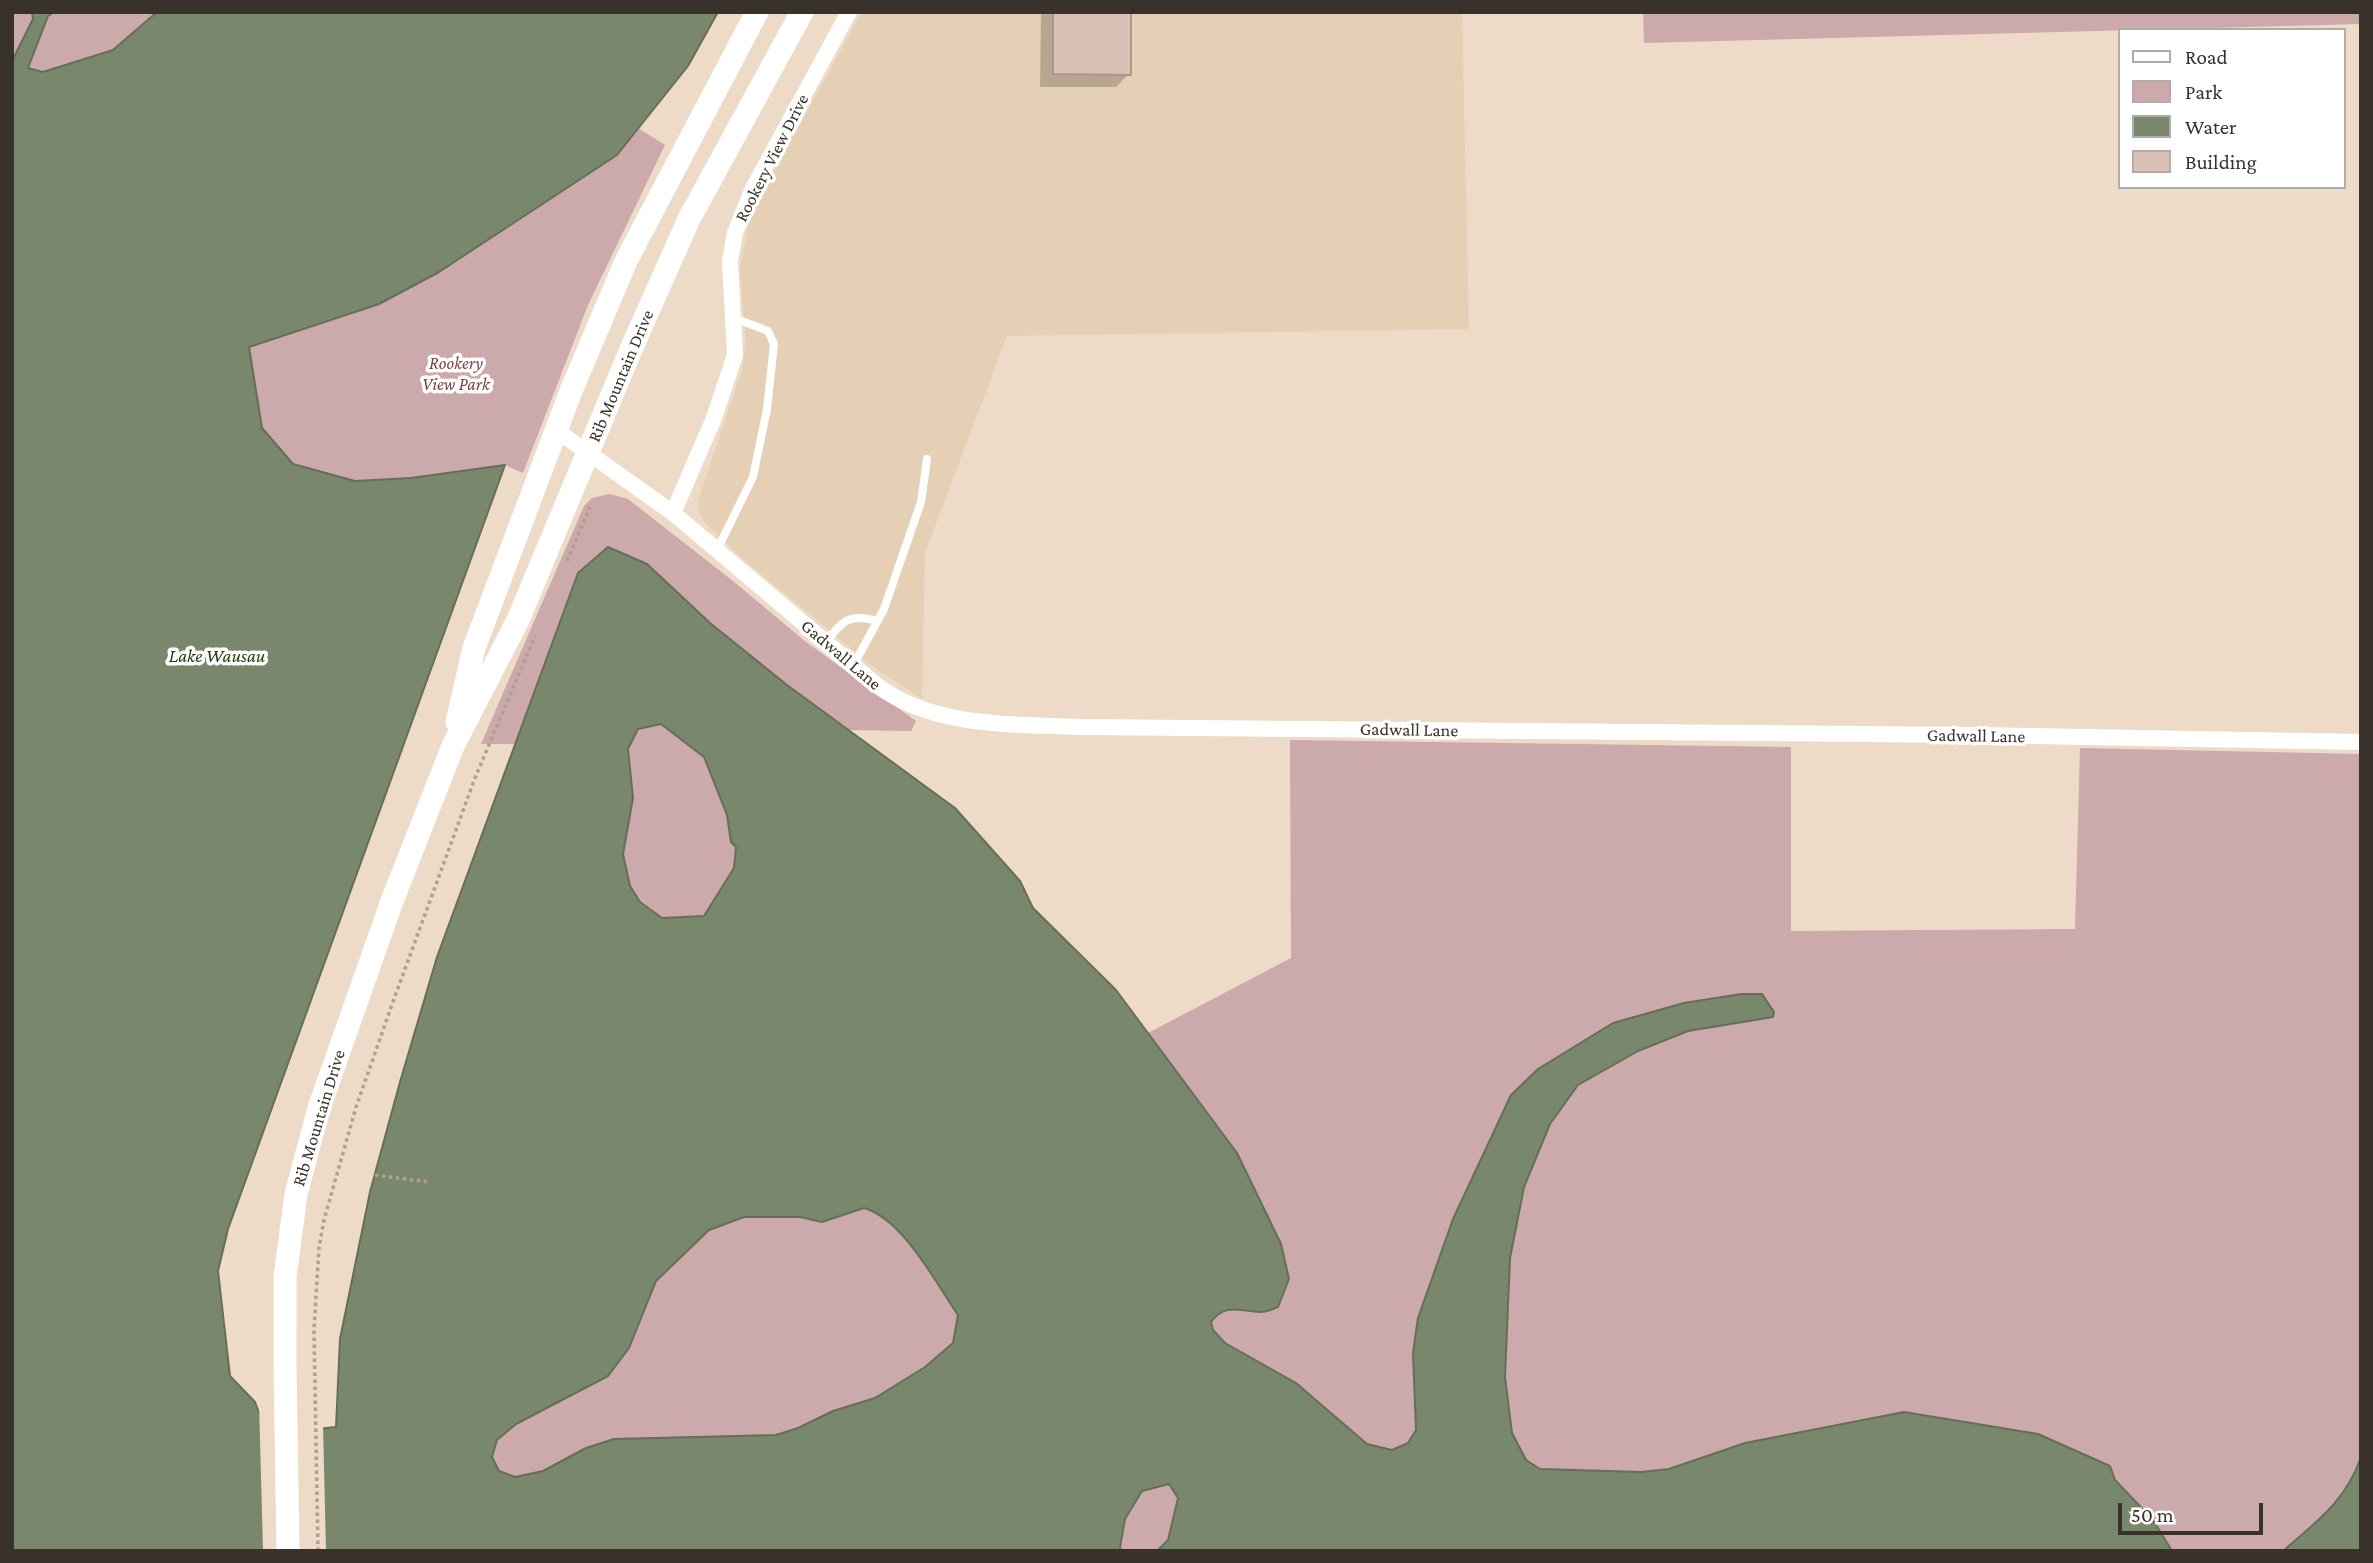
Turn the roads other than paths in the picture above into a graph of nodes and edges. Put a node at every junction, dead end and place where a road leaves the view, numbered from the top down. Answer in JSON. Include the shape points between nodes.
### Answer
{"nodes":[{"id":1,"x":757,"y":12,"type":"edge"},
{"id":2,"x":802,"y":12,"type":"edge"},
{"id":3,"x":849,"y":12,"type":"edge"},
{"id":4,"x":734,"y":318,"type":"junction"},
{"id":5,"x":556,"y":430,"type":"junction"},
{"id":6,"x":589,"y":452,"type":"junction"},
{"id":7,"x":927,"y":459,"type":"dead end"},
{"id":8,"x":673,"y":513,"type":"junction"},
{"id":9,"x":717,"y":550,"type":"junction"},
{"id":10,"x":877,"y":621,"type":"junction"},
{"id":11,"x":826,"y":642,"type":"junction"},
{"id":12,"x":853,"y":666,"type":"junction"},
{"id":13,"x":2361,"y":742,"type":"edge"},
{"id":14,"x":453,"y":746,"type":"junction"},
{"id":15,"x":288,"y":1551,"type":"edge"}],
"edges":[{"from":1,"to":5,"type":"main road","name":"Rib Mountain Drive","via":[[626,261]]},
{"from":2,"to":6,"type":"main road","name":"Rib Mountain Drive","via":[[689,219]]},
{"from":3,"to":4,"type":"street","name":"Rookery View Drive","via":[[752,190],[735,233],[730,261]]},
{"from":4,"to":8,"type":"street","name":"Rookery View Drive","via":[[735,355]]},
{"from":4,"to":9,"type":"lane","via":[[768,331],[774,344],[753,477]]},
{"from":5,"to":6,"type":"street","name":"Gadwall Lane"},
{"from":5,"to":14,"type":"main road","name":"Rib Mountain Drive","via":[[474,648]]},
{"from":6,"to":8,"type":"street","name":"Gadwall Lane"},
{"from":6,"to":14,"type":"main road","name":"Rib Mountain Drive","via":[[519,620]]},
{"from":7,"to":10,"type":"lane","via":[[921,502]]},
{"from":8,"to":9,"type":"street","name":"Gadwall Lane"},
{"from":9,"to":11,"type":"street","name":"Gadwall Lane"},
{"from":10,"to":11,"type":"lane","via":[[863,617],[842,621]]},
{"from":10,"to":12,"type":"lane"},
{"from":11,"to":12,"type":"street","name":"Gadwall Lane"},
{"from":12,"to":13,"type":"street","name":"Gadwall Lane","via":[[891,696],[922,710],[995,724]]},
{"from":14,"to":15,"type":"main road","name":"Rib Mountain Drive","via":[[325,1089],[296,1194],[287,1261]]}]}
